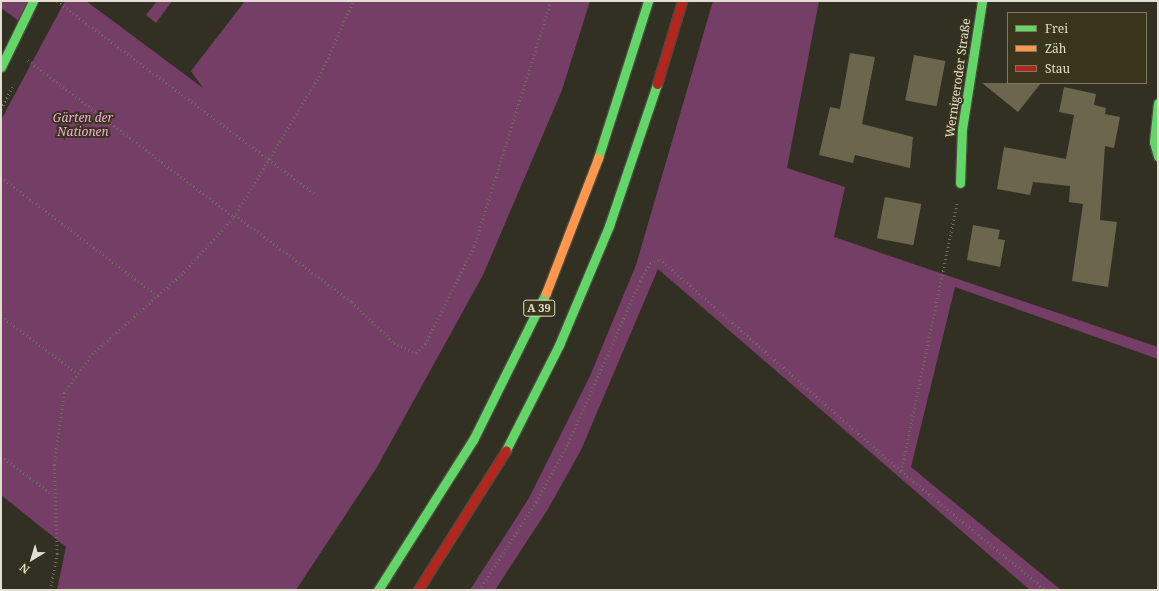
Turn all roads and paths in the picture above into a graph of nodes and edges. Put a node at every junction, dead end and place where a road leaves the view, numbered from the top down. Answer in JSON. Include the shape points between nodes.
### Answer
{"nodes":[{"id":1,"x":33,"y":1,"type":"edge"},
{"id":2,"x":57,"y":1,"type":"edge"},
{"id":3,"x":353,"y":1,"type":"edge"},
{"id":4,"x":551,"y":1,"type":"edge"},
{"id":5,"x":648,"y":1,"type":"edge"},
{"id":6,"x":682,"y":1,"type":"edge"},
{"id":7,"x":982,"y":1,"type":"edge"},
{"id":8,"x":27,"y":60,"type":"dead end"},
{"id":9,"x":1,"y":67,"type":"edge"},
{"id":10,"x":1158,"y":103,"type":"edge"},
{"id":11,"x":1158,"y":156,"type":"edge"},
{"id":12,"x":270,"y":161,"type":"junction"},
{"id":13,"x":1,"y":177,"type":"edge"},
{"id":14,"x":960,"y":183,"type":"joint"},
{"id":15,"x":316,"y":195,"type":"dead end"},
{"id":16,"x":235,"y":216,"type":"junction"},
{"id":17,"x":159,"y":296,"type":"junction"},
{"id":18,"x":1,"y":316,"type":"edge"},
{"id":19,"x":77,"y":373,"type":"junction"},
{"id":20,"x":1,"y":456,"type":"edge"},
{"id":21,"x":901,"y":471,"type":"junction"},
{"id":22,"x":53,"y":495,"type":"junction"},
{"id":23,"x":50,"y":590,"type":"edge"},
{"id":24,"x":378,"y":590,"type":"edge"},
{"id":25,"x":418,"y":590,"type":"edge"},
{"id":26,"x":479,"y":590,"type":"edge"},
{"id":27,"x":1046,"y":590,"type":"edge"}],
"edges":[{"from":1,"to":9,"type":"main road"},
{"from":2,"to":12,"type":"path"},
{"from":3,"to":12,"type":"path","via":[[321,73]]},
{"from":4,"to":16,"type":"path","via":[[474,246],[425,344],[416,353],[394,343],[352,302]]},
{"from":5,"to":24,"type":"main road","number":"A 39","via":[[632,60],[578,216],[530,331],[473,440]]},
{"from":6,"to":25,"type":"main road","number":"A 39","via":[[664,68],[609,226],[559,345],[502,458]]},
{"from":7,"to":14,"type":"main road","name":"Wernigeroder Straße","via":[[962,129]]},
{"from":8,"to":16,"type":"path"},
{"from":10,"to":11,"type":"main road","via":[[1154,142]]},
{"from":12,"to":15,"type":"path"},
{"from":12,"to":16,"type":"path"},
{"from":13,"to":17,"type":"path"},
{"from":14,"to":21,"type":"path"},
{"from":16,"to":17,"type":"path"},
{"from":17,"to":19,"type":"path","via":[[92,354]]},
{"from":18,"to":19,"type":"path"},
{"from":19,"to":22,"type":"path","via":[[61,402]]},
{"from":20,"to":22,"type":"path"},
{"from":21,"to":26,"type":"path","via":[[665,262],[654,260],[640,281],[568,443],[536,502]]},
{"from":21,"to":27,"type":"path"},
{"from":22,"to":23,"type":"path","via":[[57,554]]}]}
